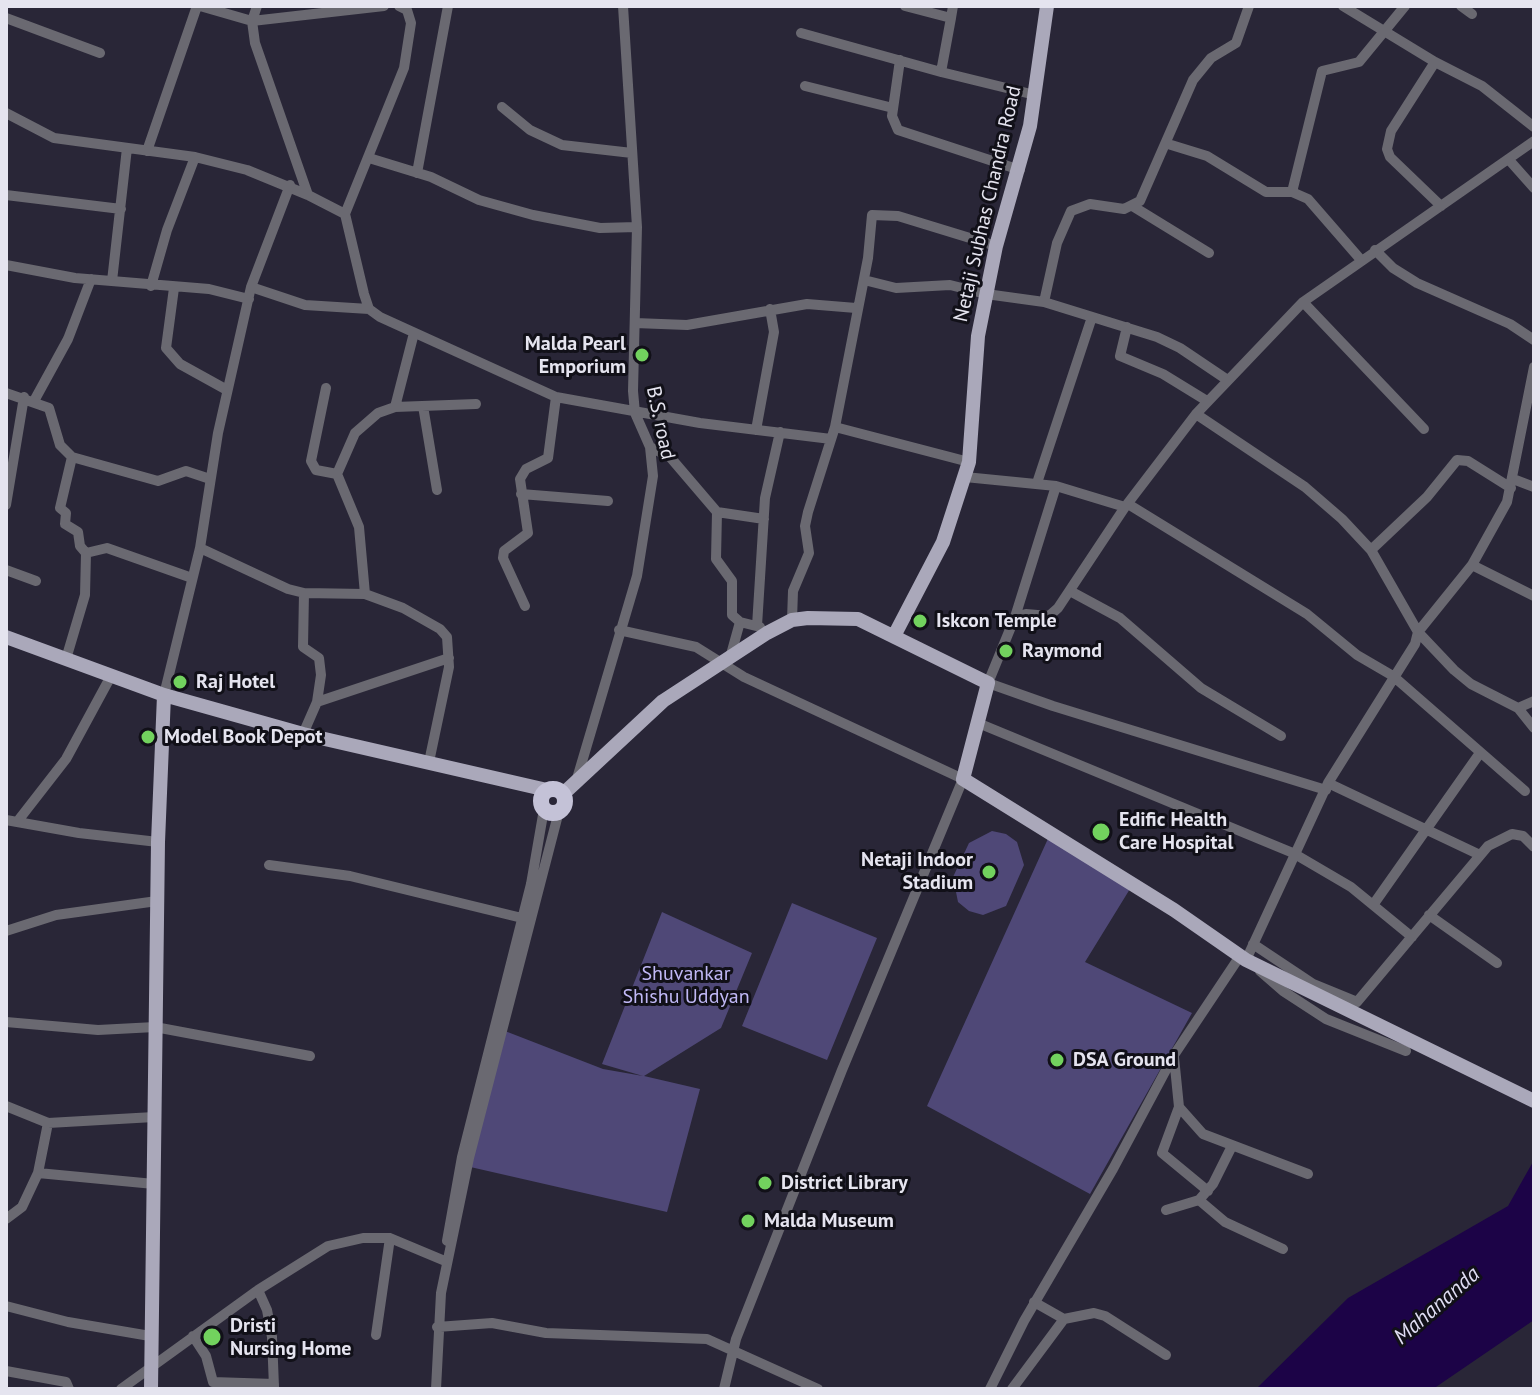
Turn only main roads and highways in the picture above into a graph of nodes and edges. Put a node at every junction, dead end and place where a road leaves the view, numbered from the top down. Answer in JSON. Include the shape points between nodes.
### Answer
{"nodes":[{"id":1,"x":1047,"y":6,"type":"edge"},
{"id":2,"x":894,"y":636,"type":"junction"},
{"id":3,"x":6,"y":637,"type":"edge"},
{"id":4,"x":164,"y":695,"type":"junction"},
{"id":5,"x":1534,"y":1101,"type":"edge"},
{"id":6,"x":151,"y":1389,"type":"edge"}],
"edges":[{"from":1,"to":2,"type":"main road","name":"Netaji Subhas Chandra Road","via":[[1020,170],[996,246],[976,352],[969,462],[943,542]]},
{"from":2,"to":4,"type":"main road","via":[[840,616],[762,629],[682,690],[559,797]]},
{"from":2,"to":5,"type":"main road","via":[[988,683],[963,779],[1246,960]]},
{"from":3,"to":4,"type":"main road"},
{"from":4,"to":6,"type":"main road"}]}
